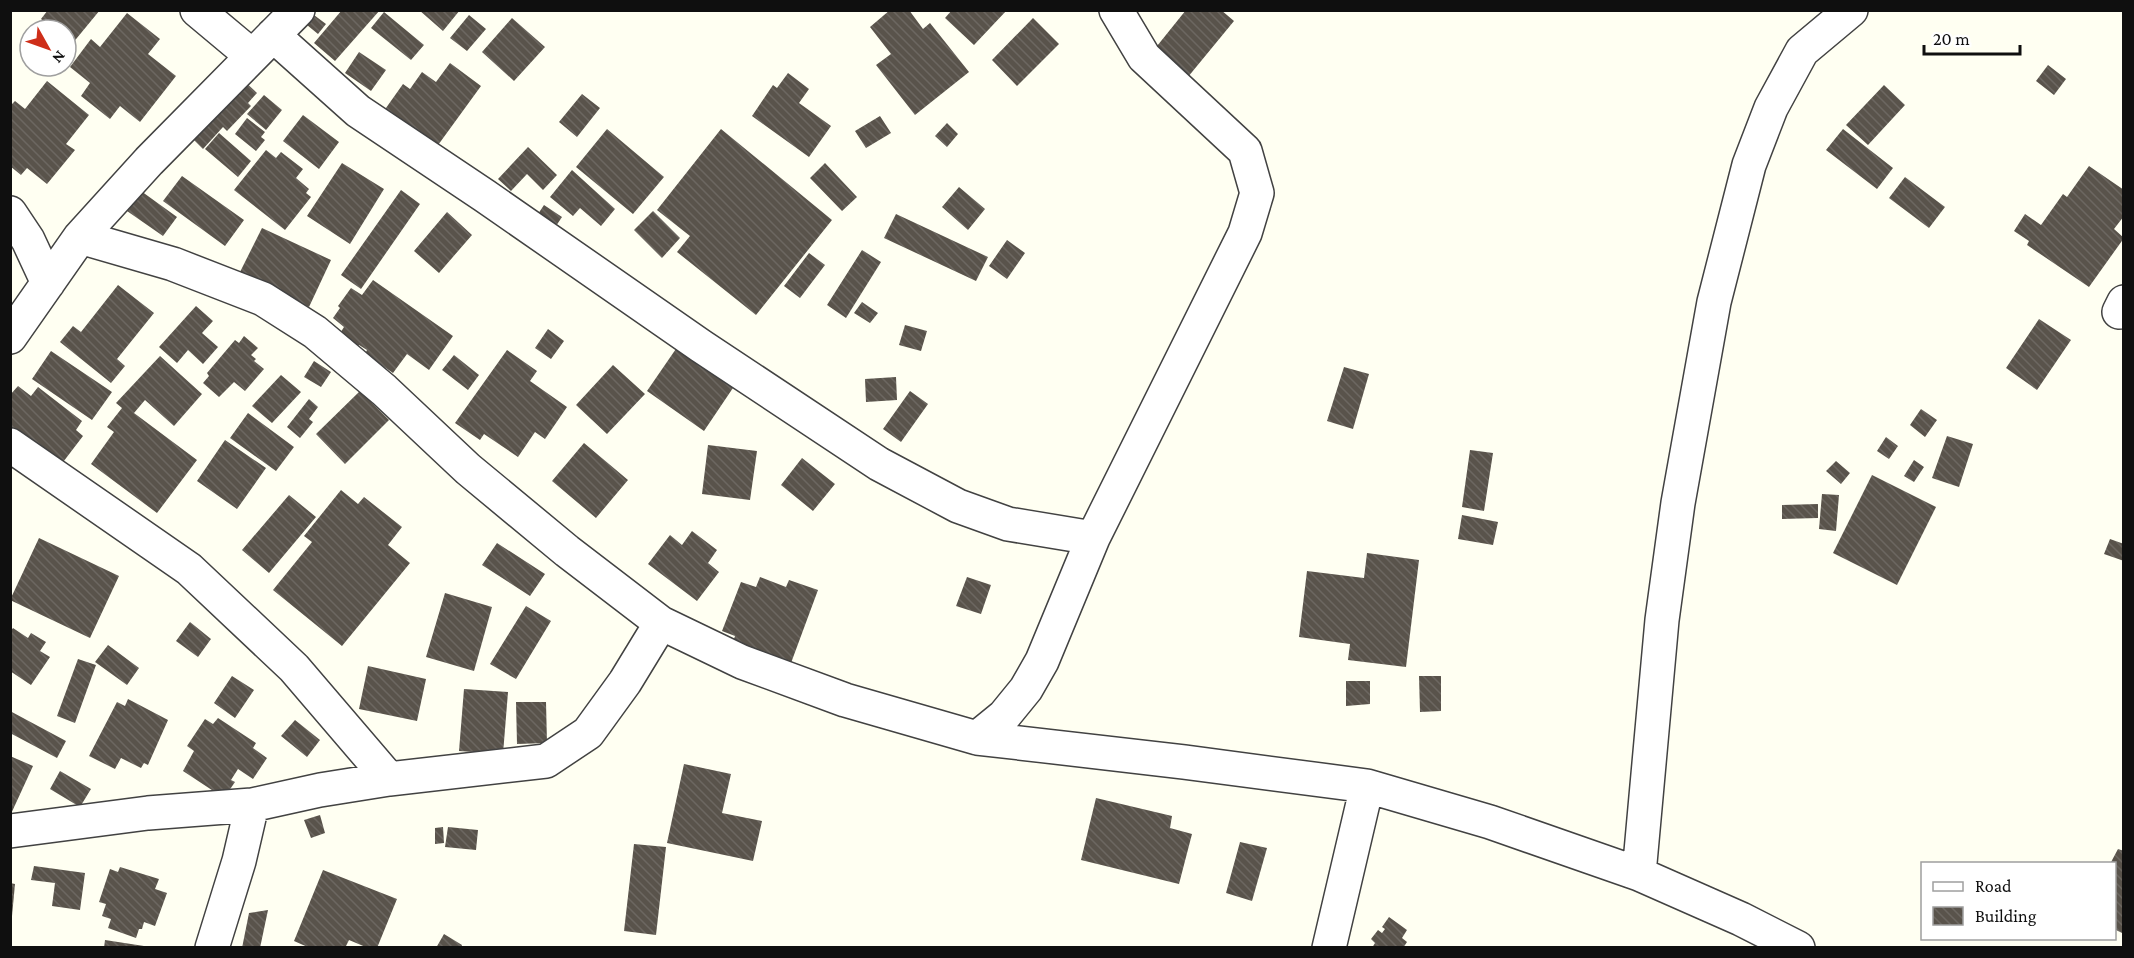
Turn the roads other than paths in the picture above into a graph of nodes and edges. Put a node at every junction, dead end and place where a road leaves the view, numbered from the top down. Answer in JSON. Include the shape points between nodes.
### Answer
{"nodes":[{"id":1,"x":196,"y":10,"type":"edge"},
{"id":2,"x":298,"y":10,"type":"edge"},
{"id":3,"x":1116,"y":10,"type":"edge"},
{"id":4,"x":1851,"y":10,"type":"edge"},
{"id":5,"x":262,"y":46,"type":"junction"},
{"id":6,"x":10,"y":213,"type":"edge"},
{"id":7,"x":80,"y":237,"type":"junction"},
{"id":8,"x":48,"y":283,"type":"junction"},
{"id":9,"x":10,"y":337,"type":"edge"},
{"id":10,"x":10,"y":445,"type":"edge"},
{"id":11,"x":1093,"y":538,"type":"junction"},
{"id":12,"x":661,"y":624,"type":"junction"},
{"id":13,"x":977,"y":738,"type":"junction"},
{"id":14,"x":389,"y":779,"type":"junction"},
{"id":15,"x":1367,"y":786,"type":"junction"},
{"id":16,"x":252,"y":805,"type":"junction"},
{"id":17,"x":10,"y":831,"type":"edge"},
{"id":18,"x":1639,"y":874,"type":"junction"},
{"id":19,"x":212,"y":948,"type":"edge"},
{"id":20,"x":1329,"y":948,"type":"edge"},
{"id":21,"x":1798,"y":948,"type":"edge"}],
"edges":[{"from":1,"to":5,"type":"street"},
{"from":2,"to":5,"type":"street"},
{"from":3,"to":11,"type":"street","via":[[1144,57],[1245,151],[1257,193],[1245,233]]},
{"from":4,"to":18,"type":"street","via":[[1802,51],[1771,108],[1749,165],[1714,302],[1678,503],[1664,608]]},
{"from":5,"to":7,"type":"street","via":[[149,160]]},
{"from":5,"to":11,"type":"street","via":[[879,464],[958,506],[1008,524]]},
{"from":6,"to":8,"type":"street"},
{"from":7,"to":8,"type":"street"},
{"from":7,"to":12,"type":"street","via":[[173,264],[263,299],[315,332],[468,469]]},
{"from":8,"to":9,"type":"street"},
{"from":10,"to":14,"type":"street","via":[[189,569],[294,668]]},
{"from":11,"to":13,"type":"street","via":[[1026,690],[1004,716]]},
{"from":12,"to":13,"type":"street","via":[[742,662],[834,696]]},
{"from":12,"to":14,"type":"street","via":[[588,733],[546,761]]},
{"from":13,"to":15,"type":"street"},
{"from":14,"to":16,"type":"street"},
{"from":15,"to":18,"type":"street","via":[[1490,822]]},
{"from":15,"to":20,"type":"street"},
{"from":16,"to":17,"type":"street","via":[[148,813]]},
{"from":16,"to":19,"type":"street"},
{"from":18,"to":21,"type":"street"}]}
